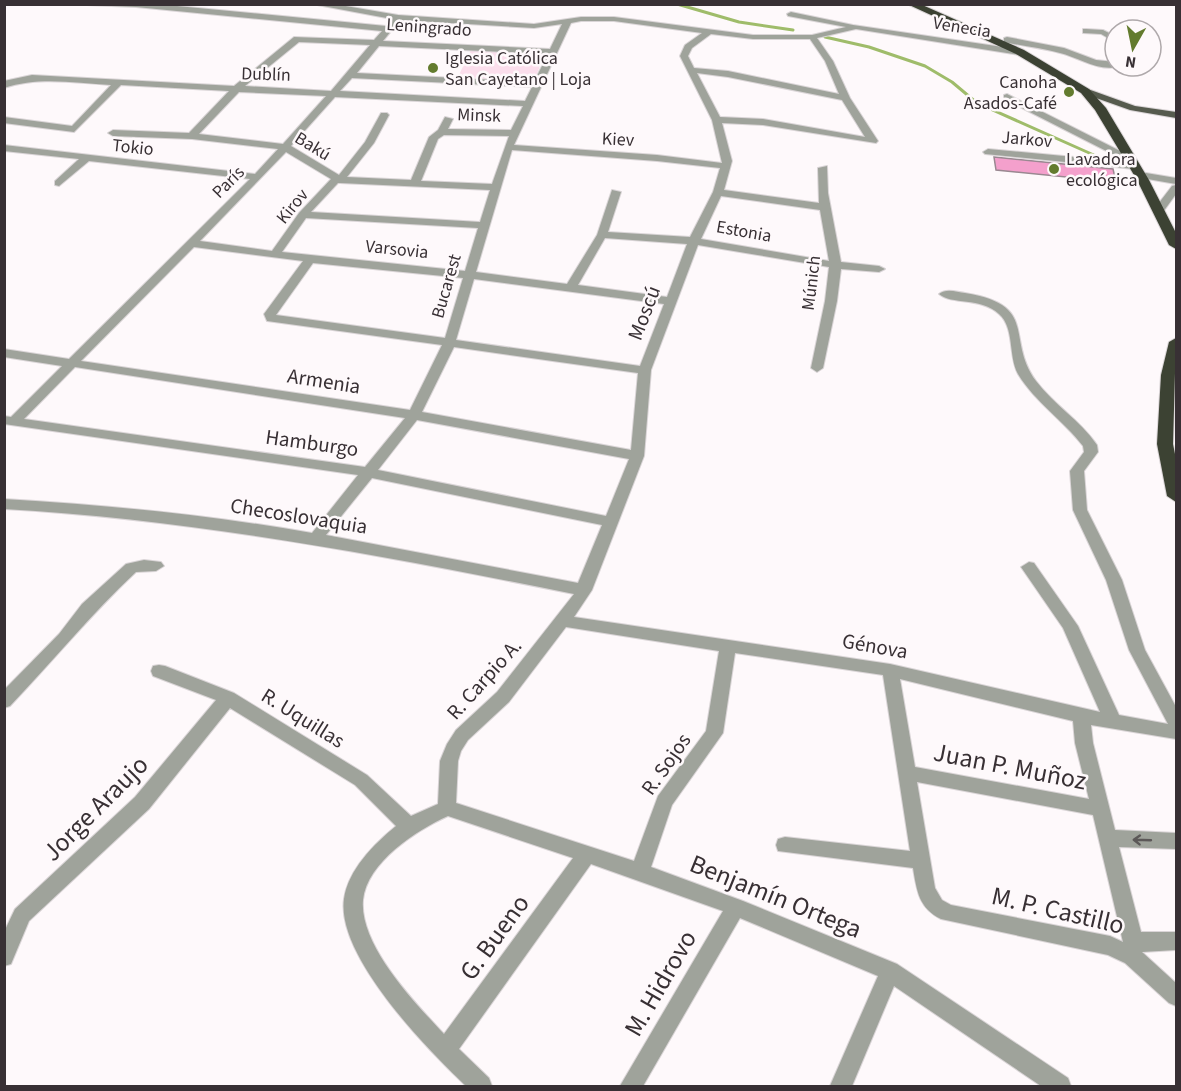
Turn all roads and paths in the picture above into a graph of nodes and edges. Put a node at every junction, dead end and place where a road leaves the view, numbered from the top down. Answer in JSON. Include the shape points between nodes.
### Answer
{"nodes":[{"id":1,"x":66,"y":4,"type":"edge"},
{"id":2,"x":316,"y":4,"type":"edge"},
{"id":3,"x":911,"y":4,"type":"edge"},
{"id":4,"x":791,"y":14,"type":"dead end"},
{"id":5,"x":398,"y":17,"type":"junction"},
{"id":6,"x":568,"y":21,"type":"junction"},
{"id":7,"x":856,"y":27,"type":"junction"},
{"id":8,"x":389,"y":29,"type":"junction"},
{"id":9,"x":1086,"y":31,"type":"dead end"},
{"id":10,"x":709,"y":32,"type":"junction"},
{"id":11,"x":1103,"y":32,"type":"edge"},
{"id":12,"x":812,"y":37,"type":"junction"},
{"id":13,"x":990,"y":37,"type":"junction"},
{"id":14,"x":380,"y":41,"type":"junction"},
{"id":15,"x":553,"y":52,"type":"junction"},
{"id":16,"x":1020,"y":52,"type":"junction"},
{"id":17,"x":1103,"y":63,"type":"edge"},
{"id":18,"x":693,"y":70,"type":"junction"},
{"id":19,"x":350,"y":75,"type":"junction"},
{"id":20,"x":118,"y":84,"type":"junction"},
{"id":21,"x":4,"y":85,"type":"edge"},
{"id":22,"x":537,"y":85,"type":"junction"},
{"id":23,"x":235,"y":90,"type":"junction"},
{"id":24,"x":1085,"y":91,"type":"junction"},
{"id":25,"x":333,"y":93,"type":"junction"},
{"id":26,"x":1007,"y":97,"type":"dead end"},
{"id":27,"x":844,"y":98,"type":"junction"},
{"id":28,"x":528,"y":104,"type":"junction"},
{"id":29,"x":384,"y":115,"type":"dead end"},
{"id":30,"x":1176,"y":115,"type":"edge"},
{"id":31,"x":448,"y":119,"type":"dead end"},
{"id":32,"x":4,"y":120,"type":"edge"},
{"id":33,"x":717,"y":120,"type":"junction"},
{"id":34,"x":441,"y":132,"type":"junction"},
{"id":35,"x":113,"y":133,"type":"dead end"},
{"id":36,"x":514,"y":133,"type":"junction"},
{"id":37,"x":192,"y":136,"type":"junction"},
{"id":38,"x":285,"y":147,"type":"junction"},
{"id":39,"x":508,"y":147,"type":"junction"},
{"id":40,"x":4,"y":148,"type":"edge"},
{"id":41,"x":988,"y":152,"type":"dead end"},
{"id":42,"x":85,"y":159,"type":"junction"},
{"id":43,"x":725,"y":166,"type":"junction"},
{"id":44,"x":1134,"y":167,"type":"junction"},
{"id":45,"x":823,"y":168,"type":"dead end"},
{"id":46,"x":258,"y":177,"type":"junction"},
{"id":47,"x":338,"y":180,"type":"junction"},
{"id":48,"x":1176,"y":181,"type":"edge"},
{"id":49,"x":415,"y":182,"type":"junction"},
{"id":50,"x":59,"y":183,"type":"dead end"},
{"id":51,"x":496,"y":187,"type":"junction"},
{"id":52,"x":1176,"y":188,"type":"edge"},
{"id":53,"x":616,"y":192,"type":"dead end"},
{"id":54,"x":718,"y":192,"type":"junction"},
{"id":55,"x":823,"y":207,"type":"junction"},
{"id":56,"x":1159,"y":210,"type":"junction"},
{"id":57,"x":303,"y":215,"type":"junction"},
{"id":58,"x":483,"y":225,"type":"junction"},
{"id":59,"x":602,"y":235,"type":"junction"},
{"id":60,"x":694,"y":241,"type":"junction"},
{"id":61,"x":191,"y":243,"type":"junction"},
{"id":62,"x":1176,"y":245,"type":"edge"},
{"id":63,"x":275,"y":254,"type":"junction"},
{"id":64,"x":310,"y":259,"type":"junction"},
{"id":65,"x":835,"y":265,"type":"junction"},
{"id":66,"x":879,"y":269,"type":"dead end"},
{"id":67,"x":470,"y":275,"type":"junction"},
{"id":68,"x":570,"y":289,"type":"junction"},
{"id":69,"x":945,"y":294,"type":"dead end"},
{"id":70,"x":671,"y":301,"type":"junction"},
{"id":71,"x":1176,"y":342,"type":"edge"},
{"id":72,"x":449,"y":344,"type":"junction"},
{"id":73,"x":4,"y":353,"type":"edge"},
{"id":74,"x":74,"y":362,"type":"junction"},
{"id":75,"x":817,"y":368,"type":"dead end"},
{"id":76,"x":645,"y":370,"type":"junction"},
{"id":77,"x":414,"y":415,"type":"junction"},
{"id":78,"x":9,"y":421,"type":"edge"},
{"id":79,"x":637,"y":456,"type":"junction"},
{"id":80,"x":367,"y":472,"type":"junction"},
{"id":81,"x":1176,"y":496,"type":"edge"},
{"id":82,"x":4,"y":504,"type":"edge"},
{"id":83,"x":612,"y":522,"type":"junction"},
{"id":84,"x":317,"y":537,"type":"junction"},
{"id":85,"x":156,"y":566,"type":"dead end"},
{"id":86,"x":1029,"y":567,"type":"dead end"},
{"id":87,"x":584,"y":590,"type":"junction"},
{"id":88,"x":562,"y":621,"type":"junction"},
{"id":89,"x":728,"y":646,"type":"junction"},
{"id":90,"x":890,"y":670,"type":"junction"},
{"id":91,"x":159,"y":671,"type":"dead end"},
{"id":92,"x":228,"y":698,"type":"junction"},
{"id":93,"x":4,"y":701,"type":"edge"},
{"id":94,"x":1082,"y":716,"type":"junction"},
{"id":95,"x":1113,"y":721,"type":"junction"},
{"id":96,"x":1176,"y":722,"type":"edge"},
{"id":97,"x":1176,"y":732,"type":"edge"},
{"id":98,"x":909,"y":773,"type":"junction"},
{"id":99,"x":447,"y":808,"type":"junction"},
{"id":100,"x":1101,"y":809,"type":"junction"},
{"id":101,"x":409,"y":826,"type":"junction"},
{"id":102,"x":1107,"y":838,"type":"junction"},
{"id":103,"x":1176,"y":841,"type":"edge"},
{"id":104,"x":785,"y":845,"type":"dead end"},
{"id":105,"x":588,"y":853,"type":"junction"},
{"id":106,"x":922,"y":861,"type":"junction"},
{"id":107,"x":640,"y":872,"type":"junction"},
{"id":108,"x":736,"y":907,"type":"junction"},
{"id":109,"x":1176,"y":941,"type":"edge"},
{"id":110,"x":1133,"y":949,"type":"junction"},
{"id":111,"x":4,"y":957,"type":"edge"},
{"id":112,"x":890,"y":970,"type":"junction"},
{"id":113,"x":1176,"y":996,"type":"edge"},
{"id":114,"x":444,"y":1052,"type":"junction"},
{"id":115,"x":481,"y":1086,"type":"edge"},
{"id":116,"x":631,"y":1086,"type":"edge"},
{"id":117,"x":841,"y":1086,"type":"edge"},
{"id":118,"x":1060,"y":1086,"type":"edge"}],
"edges":[{"from":1,"to":8,"type":"street","via":[[136,5]]},
{"from":2,"to":5,"type":"street"},
{"from":3,"to":13,"type":"highway"},
{"from":4,"to":7,"type":"street"},
{"from":5,"to":6,"type":"street","name":"Venecia","via":[[534,26]]},
{"from":5,"to":8,"type":"street","name":"París"},
{"from":6,"to":10,"type":"street","name":"Venecia","via":[[614,19]]},
{"from":6,"to":15,"type":"street","name":"Bucarest"},
{"from":7,"to":12,"type":"street","name":"Venecia"},
{"from":7,"to":16,"type":"street","name":"Venecia"},
{"from":8,"to":14,"type":"street","name":"París"},
{"from":9,"to":11,"type":"street"},
{"from":10,"to":12,"type":"street","name":"Venecia"},
{"from":10,"to":18,"type":"street","name":"Moscú","via":[[684,51]]},
{"from":12,"to":27,"type":"street","via":[[829,61]]},
{"from":13,"to":16,"type":"highway"},
{"from":13,"to":17,"type":"street","via":[[1064,51]]},
{"from":14,"to":15,"type":"street","name":"Leningrado"},
{"from":14,"to":19,"type":"street","name":"París"},
{"from":14,"to":23,"type":"street","name":"Leningrado","via":[[304,37],[293,40]]},
{"from":15,"to":22,"type":"street","name":"Bucarest"},
{"from":16,"to":24,"type":"highway"},
{"from":18,"to":27,"type":"street"},
{"from":18,"to":33,"type":"street","name":"Moscú"},
{"from":19,"to":22,"type":"street"},
{"from":19,"to":25,"type":"street","name":"París"},
{"from":20,"to":21,"type":"street","name":"Dublín","via":[[32,78]]},
{"from":20,"to":23,"type":"street","name":"Dublín"},
{"from":20,"to":32,"type":"street","via":[[74,129]]},
{"from":22,"to":28,"type":"street","name":"Bucarest"},
{"from":23,"to":25,"type":"street","name":"Dublín"},
{"from":23,"to":37,"type":"street"},
{"from":24,"to":30,"type":"main road","via":[[1133,108]]},
{"from":24,"to":44,"type":"highway","via":[[1100,108]]},
{"from":25,"to":28,"type":"street","name":"Dublín"},
{"from":25,"to":38,"type":"street","name":"París"},
{"from":26,"to":44,"type":"street"},
{"from":27,"to":33,"type":"street","via":[[873,141],[763,122]]},
{"from":28,"to":36,"type":"street","name":"Bucarest"},
{"from":29,"to":47,"type":"street","name":"Kirov","via":[[369,143]]},
{"from":31,"to":34,"type":"street"},
{"from":33,"to":43,"type":"street","name":"Moscú","via":[[727,154]]},
{"from":34,"to":36,"type":"street","name":"Minsk"},
{"from":34,"to":49,"type":"street","via":[[434,136]]},
{"from":35,"to":37,"type":"street","name":"Bakú"},
{"from":36,"to":39,"type":"street","name":"Bucarest"},
{"from":37,"to":38,"type":"street","name":"Bakú"},
{"from":38,"to":46,"type":"street","name":"París"},
{"from":38,"to":47,"type":"street","name":"Bakú"},
{"from":39,"to":43,"type":"street","name":"Kiev"},
{"from":39,"to":51,"type":"street","name":"Bucarest"},
{"from":40,"to":42,"type":"street","name":"Tokio"},
{"from":41,"to":44,"type":"street","name":"Jarkov"},
{"from":42,"to":46,"type":"street","name":"Tokio"},
{"from":42,"to":50,"type":"street"},
{"from":43,"to":54,"type":"street","name":"Moscú"},
{"from":44,"to":48,"type":"street","name":"Jarkov"},
{"from":44,"to":56,"type":"highway"},
{"from":45,"to":55,"type":"street","name":"Múnich"},
{"from":46,"to":61,"type":"street","name":"París"},
{"from":47,"to":49,"type":"street","name":"Bakú"},
{"from":47,"to":57,"type":"street","name":"Kirov"},
{"from":49,"to":51,"type":"street","name":"Bakú"},
{"from":51,"to":58,"type":"street","name":"Bucarest"},
{"from":52,"to":56,"type":"street"},
{"from":53,"to":59,"type":"street"},
{"from":54,"to":55,"type":"street"},
{"from":54,"to":60,"type":"street","name":"Moscú"},
{"from":55,"to":65,"type":"street","name":"Múnich"},
{"from":56,"to":62,"type":"highway"},
{"from":57,"to":58,"type":"street"},
{"from":57,"to":63,"type":"street","name":"Kirov"},
{"from":58,"to":67,"type":"street","name":"Bucarest"},
{"from":59,"to":60,"type":"street","name":"Estonia"},
{"from":59,"to":68,"type":"street"},
{"from":60,"to":65,"type":"street","name":"Estonia"},
{"from":60,"to":70,"type":"street","name":"Moscú"},
{"from":61,"to":63,"type":"street","name":"Varsovia"},
{"from":61,"to":74,"type":"street","name":"París"},
{"from":63,"to":64,"type":"street","name":"Varsovia"},
{"from":64,"to":67,"type":"street","name":"Varsovia"},
{"from":64,"to":72,"type":"street","via":[[270,314],[271,318]]},
{"from":65,"to":66,"type":"street","name":"Estonia"},
{"from":65,"to":75,"type":"street","name":"Múnich"},
{"from":67,"to":68,"type":"street","name":"Varsovia"},
{"from":67,"to":72,"type":"street","name":"Bucarest"},
{"from":68,"to":70,"type":"street","name":"Varsovia"},
{"from":69,"to":96,"type":"street","via":[[989,301],[1012,322],[1016,361],[1029,381],[1090,445],[1091,452],[1077,471],[1080,510],[1114,580],[1137,650]]},
{"from":70,"to":76,"type":"street","name":"Moscú"},
{"from":71,"to":81,"type":"highway","via":[[1169,375],[1165,444]]},
{"from":72,"to":76,"type":"street"},
{"from":72,"to":77,"type":"street","name":"Bucarest"},
{"from":73,"to":74,"type":"street","name":"Armenia"},
{"from":74,"to":77,"type":"street","name":"Armenia"},
{"from":74,"to":78,"type":"street","name":"París"},
{"from":76,"to":79,"type":"street","name":"Moscú"},
{"from":77,"to":79,"type":"street","name":"Armenia"},
{"from":77,"to":80,"type":"street","name":"Bucarest"},
{"from":78,"to":80,"type":"street","name":"Hamburgo"},
{"from":79,"to":83,"type":"street","name":"Moscú"},
{"from":80,"to":83,"type":"street","name":"Hamburgo"},
{"from":80,"to":84,"type":"street","name":"Bucarest"},
{"from":82,"to":84,"type":"street","name":"Checoslovaquia","via":[[86,508]]},
{"from":83,"to":87,"type":"street","name":"Moscú"},
{"from":84,"to":87,"type":"street","name":"Checoslovaquia"},
{"from":85,"to":93,"type":"street","via":[[131,568],[88,608],[65,638]]},
{"from":86,"to":95,"type":"street","via":[[1070,626]]},
{"from":87,"to":88,"type":"street","name":"Moscú"},
{"from":88,"to":89,"type":"street","name":"Génova"},
{"from":88,"to":99,"type":"street","name":"R. Carpio A.","via":[[503,697],[462,735],[453,749],[448,762]]},
{"from":89,"to":90,"type":"street","name":"Génova"},
{"from":89,"to":107,"type":"street","name":"R. Sojos","via":[[714,733],[664,801]]},
{"from":90,"to":94,"type":"street","name":"Génova"},
{"from":90,"to":98,"type":"street"},
{"from":91,"to":92,"type":"street","name":"R. Uquillas"},
{"from":92,"to":101,"type":"street","name":"R. Uquillas","via":[[361,780]]},
{"from":92,"to":111,"type":"street","name":"Jorge Araujo","via":[[142,803],[22,915]]},
{"from":94,"to":95,"type":"street","name":"Génova"},
{"from":94,"to":100,"type":"street","via":[[1084,743]]},
{"from":95,"to":97,"type":"street","name":"Génova"},
{"from":98,"to":100,"type":"street","name":"Juan P. Muñoz"},
{"from":98,"to":106,"type":"street"},
{"from":99,"to":101,"type":"street"},
{"from":99,"to":105,"type":"street","name":"Benjamín Ortega"},
{"from":100,"to":102,"type":"street"},
{"from":101,"to":114,"type":"street","via":[[376,857],[353,902],[365,948],[415,1020]]},
{"from":103,"to":102,"type":"street","one_way":true},
{"from":102,"to":110,"type":"street"},
{"from":104,"to":106,"type":"street"},
{"from":105,"to":107,"type":"street","name":"Benjamín Ortega"},
{"from":105,"to":114,"type":"street","name":"G. Bueno"},
{"from":106,"to":110,"type":"street","name":"M. P. Castillo","via":[[930,899],[948,914]]},
{"from":107,"to":108,"type":"street","name":"Benjamín Ortega"},
{"from":108,"to":112,"type":"street","name":"Benjamín Ortega"},
{"from":108,"to":116,"type":"street","name":"M. Hidrovo"},
{"from":109,"to":110,"type":"street"},
{"from":110,"to":113,"type":"street","name":"M. P. Castillo"},
{"from":112,"to":117,"type":"street"},
{"from":112,"to":118,"type":"street","name":"Benjamín Ortega"},
{"from":114,"to":115,"type":"street"}]}
